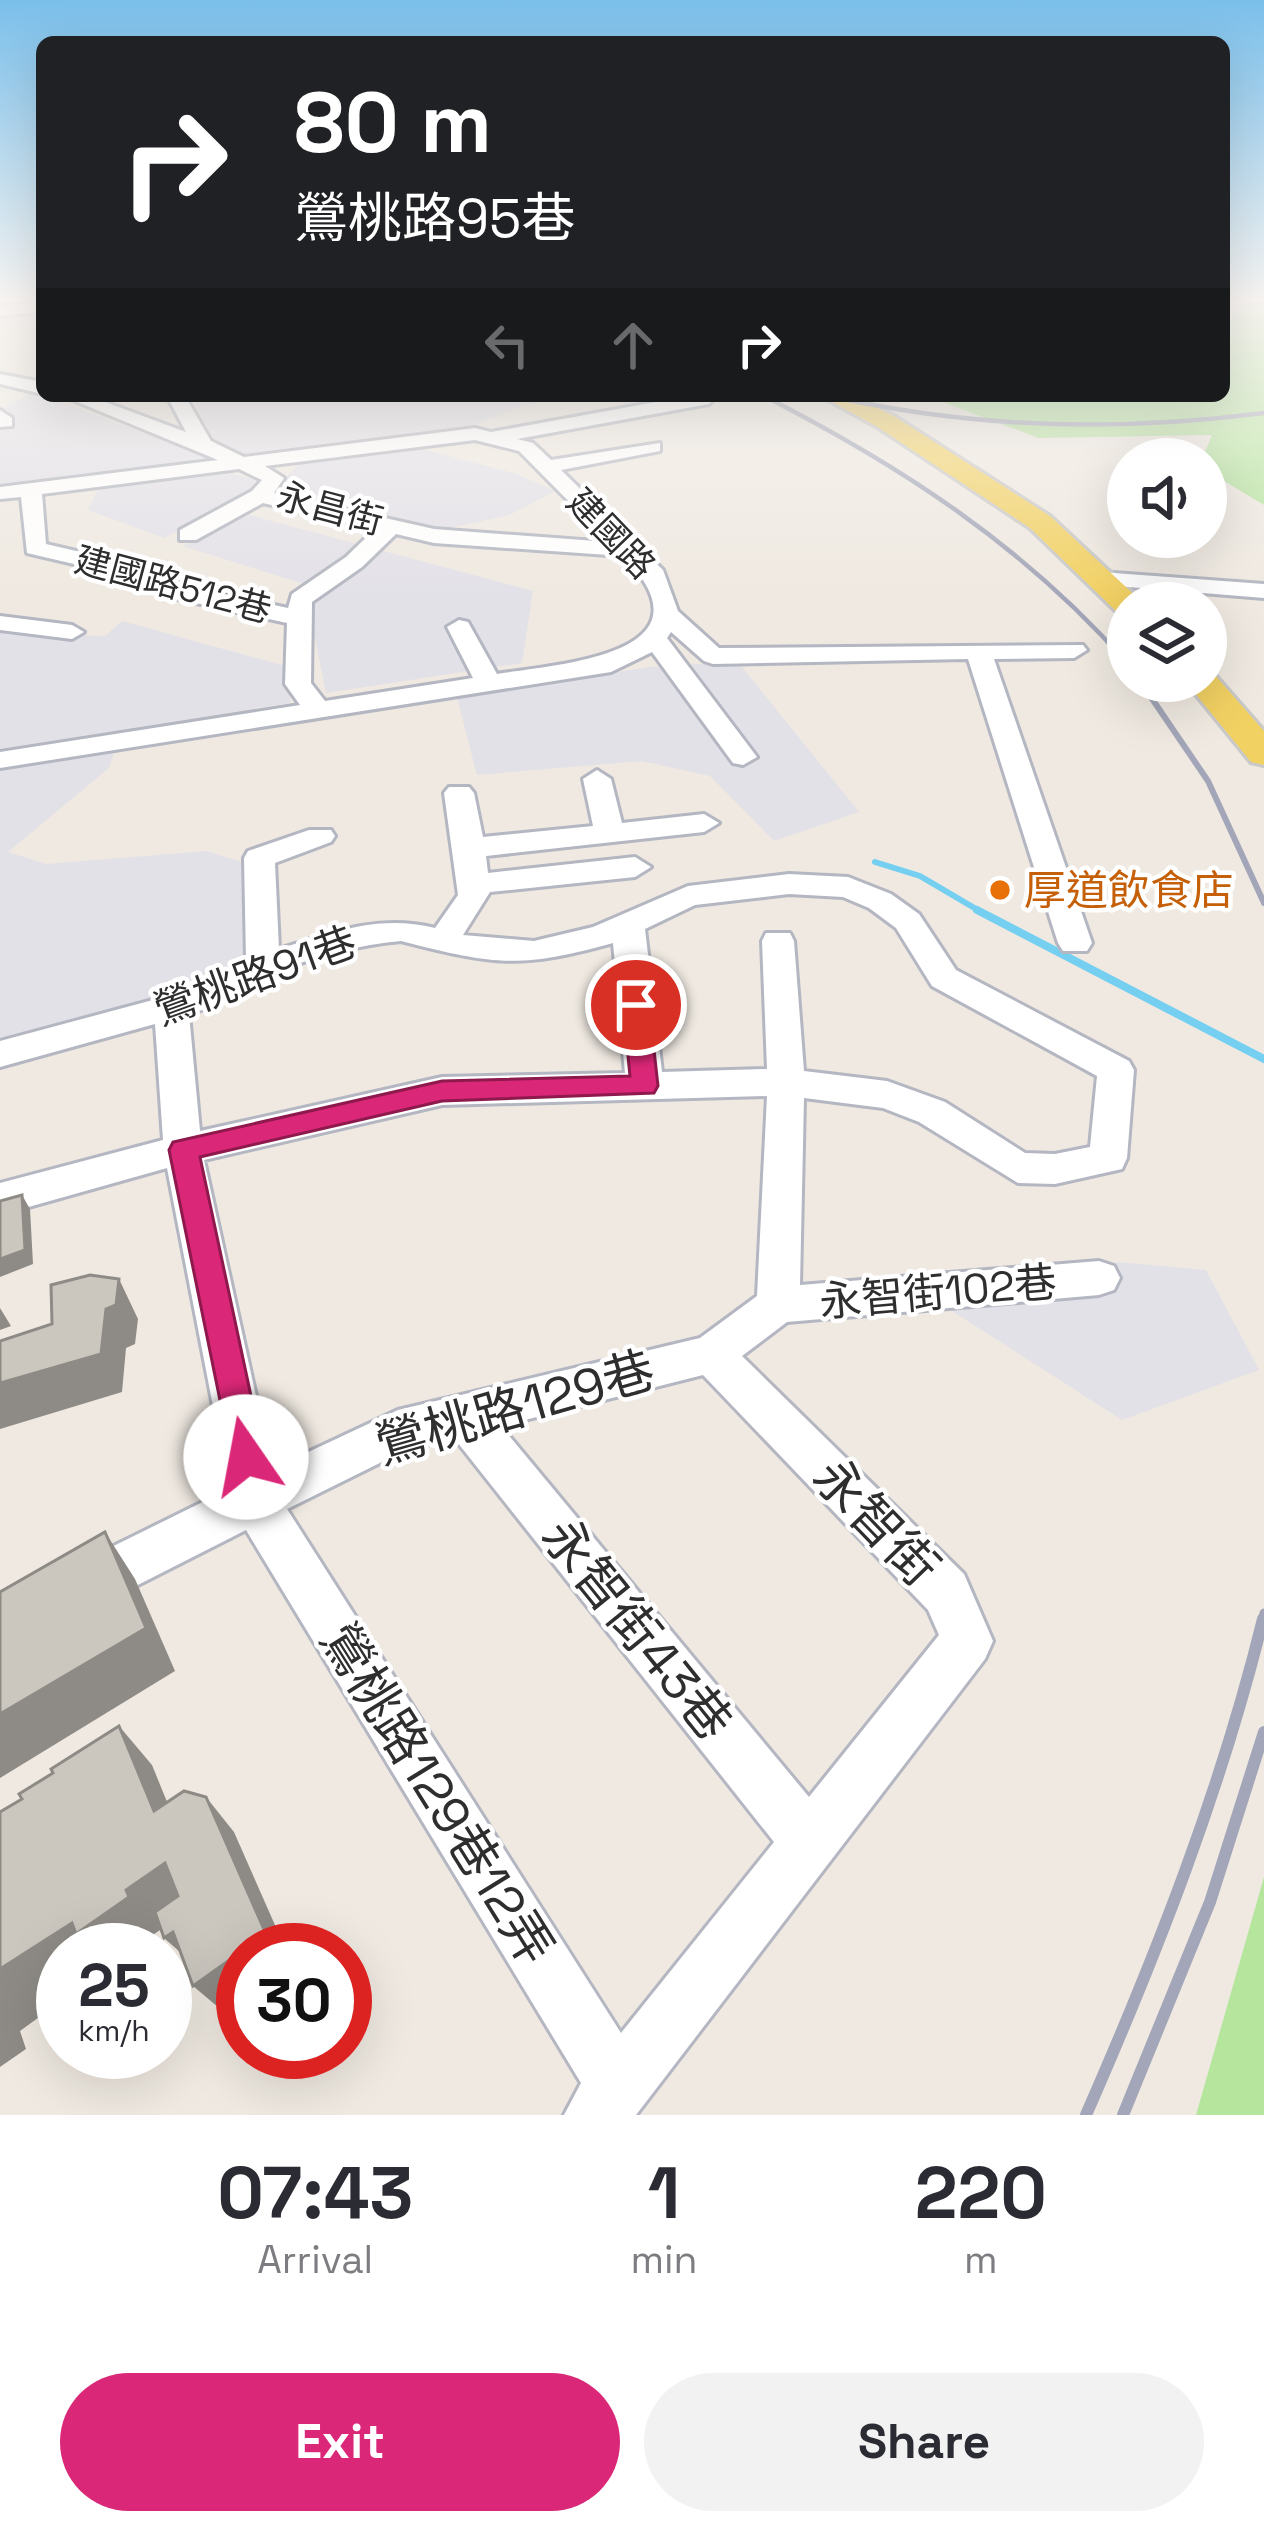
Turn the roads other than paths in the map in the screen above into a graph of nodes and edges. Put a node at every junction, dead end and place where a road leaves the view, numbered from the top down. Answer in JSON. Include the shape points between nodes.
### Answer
{"nodes":[{"id":1,"x":88,"y":402,"type":"edge"},
{"id":2,"x":179,"y":402,"type":"edge"},
{"id":3,"x":687,"y":402,"type":"edge"},
{"id":4,"x":845,"y":402,"type":"edge"},
{"id":5,"x":498,"y":436,"type":"junction"},
{"id":6,"x":203,"y":445,"type":"junction"},
{"id":7,"x":653,"y":447,"type":"dead end"},
{"id":8,"x":245,"y":464,"type":"junction"},
{"id":9,"x":546,"y":466,"type":"junction"},
{"id":10,"x":31,"y":489,"type":"junction"},
{"id":11,"x":0,"y":493,"type":"edge"},
{"id":12,"x":260,"y":496,"type":"junction"},
{"id":13,"x":391,"y":526,"type":"junction"},
{"id":14,"x":188,"y":536,"type":"dead end"},
{"id":15,"x":629,"y":550,"type":"junction"},
{"id":16,"x":1100,"y":579,"type":"junction"},
{"id":17,"x":1107,"y":586,"type":"edge"},
{"id":18,"x":1264,"y":591,"type":"edge"},
{"id":19,"x":299,"y":618,"type":"junction"},
{"id":20,"x":0,"y":622,"type":"edge"},
{"id":21,"x":660,"y":626,"type":"junction"},
{"id":22,"x":459,"y":627,"type":"dead end"},
{"id":23,"x":72,"y":632,"type":"dead end"},
{"id":24,"x":978,"y":650,"type":"junction"},
{"id":25,"x":1074,"y":650,"type":"dead end"},
{"id":26,"x":489,"y":683,"type":"junction"},
{"id":27,"x":1220,"y":702,"type":"edge"},
{"id":28,"x":318,"y":710,"type":"junction"},
{"id":29,"x":1264,"y":754,"type":"edge"},
{"id":30,"x":743,"y":757,"type":"dead end"},
{"id":31,"x":0,"y":760,"type":"edge"},
{"id":32,"x":597,"y":779,"type":"dead end"},
{"id":33,"x":459,"y":793,"type":"dead end"},
{"id":34,"x":704,"y":823,"type":"dead end"},
{"id":35,"x":610,"y":833,"type":"junction"},
{"id":36,"x":320,"y":836,"type":"dead end"},
{"id":37,"x":470,"y":848,"type":"junction"},
{"id":38,"x":635,"y":867,"type":"dead end"},
{"id":39,"x":473,"y":884,"type":"junction"},
{"id":40,"x":628,"y":923,"type":"junction"},
{"id":41,"x":443,"y":941,"type":"junction"},
{"id":42,"x":778,"y":941,"type":"dead end"},
{"id":43,"x":1075,"y":943,"type":"dead end"},
{"id":44,"x":263,"y":965,"type":"junction"},
{"id":45,"x":171,"y":1008,"type":"junction"},
{"id":46,"x":0,"y":1054,"type":"edge"},
{"id":47,"x":785,"y":1082,"type":"junction"},
{"id":48,"x":644,"y":1086,"type":"junction"},
{"id":49,"x":184,"y":1150,"type":"junction"},
{"id":50,"x":0,"y":1199,"type":"edge"},
{"id":51,"x":1099,"y":1278,"type":"dead end"},
{"id":52,"x":778,"y":1305,"type":"junction"},
{"id":53,"x":711,"y":1354,"type":"junction"},
{"id":54,"x":464,"y":1415,"type":"junction"},
{"id":55,"x":255,"y":1501,"type":"junction"},
{"id":56,"x":0,"y":1630,"type":"edge"},
{"id":57,"x":810,"y":1842,"type":"junction"},
{"id":58,"x":608,"y":2101,"type":"edge"}],
"edges":[{"from":1,"to":6,"type":"street","name":"永昌街"},
{"from":2,"to":6,"type":"street"},
{"from":3,"to":5,"type":"street"},
{"from":4,"to":16,"type":"main road","via":[[1040,522]]},
{"from":5,"to":8,"type":"street"},
{"from":5,"to":9,"type":"street","name":"建國路"},
{"from":6,"to":8,"type":"street","name":"永昌街"},
{"from":7,"to":9,"type":"street"},
{"from":8,"to":10,"type":"street"},
{"from":8,"to":12,"type":"street","name":"永昌街","via":[[274,478]]},
{"from":9,"to":15,"type":"street","name":"建國路"},
{"from":10,"to":11,"type":"street"},
{"from":10,"to":19,"type":"street","name":"建國路512巷","via":[[26,543],[35,548]]},
{"from":12,"to":13,"type":"street","name":"永昌街"},
{"from":12,"to":14,"type":"street"},
{"from":13,"to":15,"type":"street","name":"永昌街"},
{"from":13,"to":19,"type":"street","via":[[300,599]]},
{"from":15,"to":21,"type":"street","name":"建國路","via":[[665,594]]},
{"from":16,"to":17,"type":"main road"},
{"from":16,"to":18,"type":"street"},
{"from":19,"to":28,"type":"street","via":[[298,684]]},
{"from":20,"to":23,"type":"street"},
{"from":21,"to":24,"type":"street","via":[[713,656]]},
{"from":21,"to":26,"type":"street","name":"建國路","via":[[611,664]]},
{"from":21,"to":30,"type":"street"},
{"from":22,"to":26,"type":"street"},
{"from":24,"to":25,"type":"street"},
{"from":24,"to":43,"type":"street"},
{"from":26,"to":28,"type":"street","name":"建國路"},
{"from":27,"to":29,"type":"main road"},
{"from":28,"to":31,"type":"street","name":"建國路"},
{"from":32,"to":35,"type":"street"},
{"from":33,"to":37,"type":"street"},
{"from":34,"to":35,"type":"street"},
{"from":35,"to":37,"type":"street"},
{"from":36,"to":44,"type":"street","via":[[259,858]]},
{"from":37,"to":39,"type":"street"},
{"from":38,"to":39,"type":"street"},
{"from":39,"to":41,"type":"street","via":[[474,895]]},
{"from":40,"to":41,"type":"street","name":"鶯桃路91巷","via":[[534,952]]},
{"from":40,"to":47,"type":"street","name":"鶯桃路91巷","via":[[688,896],[789,884],[848,887],[880,901],[908,921],[944,978],[1116,1070],[1108,1158],[1018,1168],[932,1112],[887,1095]]},
{"from":40,"to":48,"type":"street"},
{"from":41,"to":44,"type":"street","name":"鶯桃路91巷","via":[[401,930],[363,934]]},
{"from":42,"to":47,"type":"street"},
{"from":44,"to":45,"type":"street","name":"鶯桃路91巷"},
{"from":45,"to":46,"type":"street","name":"鶯桃路91巷"},
{"from":45,"to":49,"type":"street"},
{"from":47,"to":48,"type":"street"},
{"from":47,"to":52,"type":"street"},
{"from":48,"to":49,"type":"street","via":[[442,1091]]},
{"from":49,"to":50,"type":"street"},
{"from":49,"to":55,"type":"street"},
{"from":51,"to":52,"type":"street","name":"永智街102巷"},
{"from":52,"to":53,"type":"street"},
{"from":53,"to":54,"type":"street","name":"鶯桃路129巷"},
{"from":53,"to":57,"type":"street","name":"永智街","via":[[946,1592],[967,1641]]},
{"from":54,"to":55,"type":"street","name":"鶯桃路129巷","via":[[398,1431]]},
{"from":54,"to":57,"type":"street","name":"永智街43巷"},
{"from":55,"to":56,"type":"street","name":"鶯桃路129巷"},
{"from":55,"to":58,"type":"street","name":"鶯桃路129巷12弄"},
{"from":57,"to":58,"type":"street","name":"永智街"}]}
